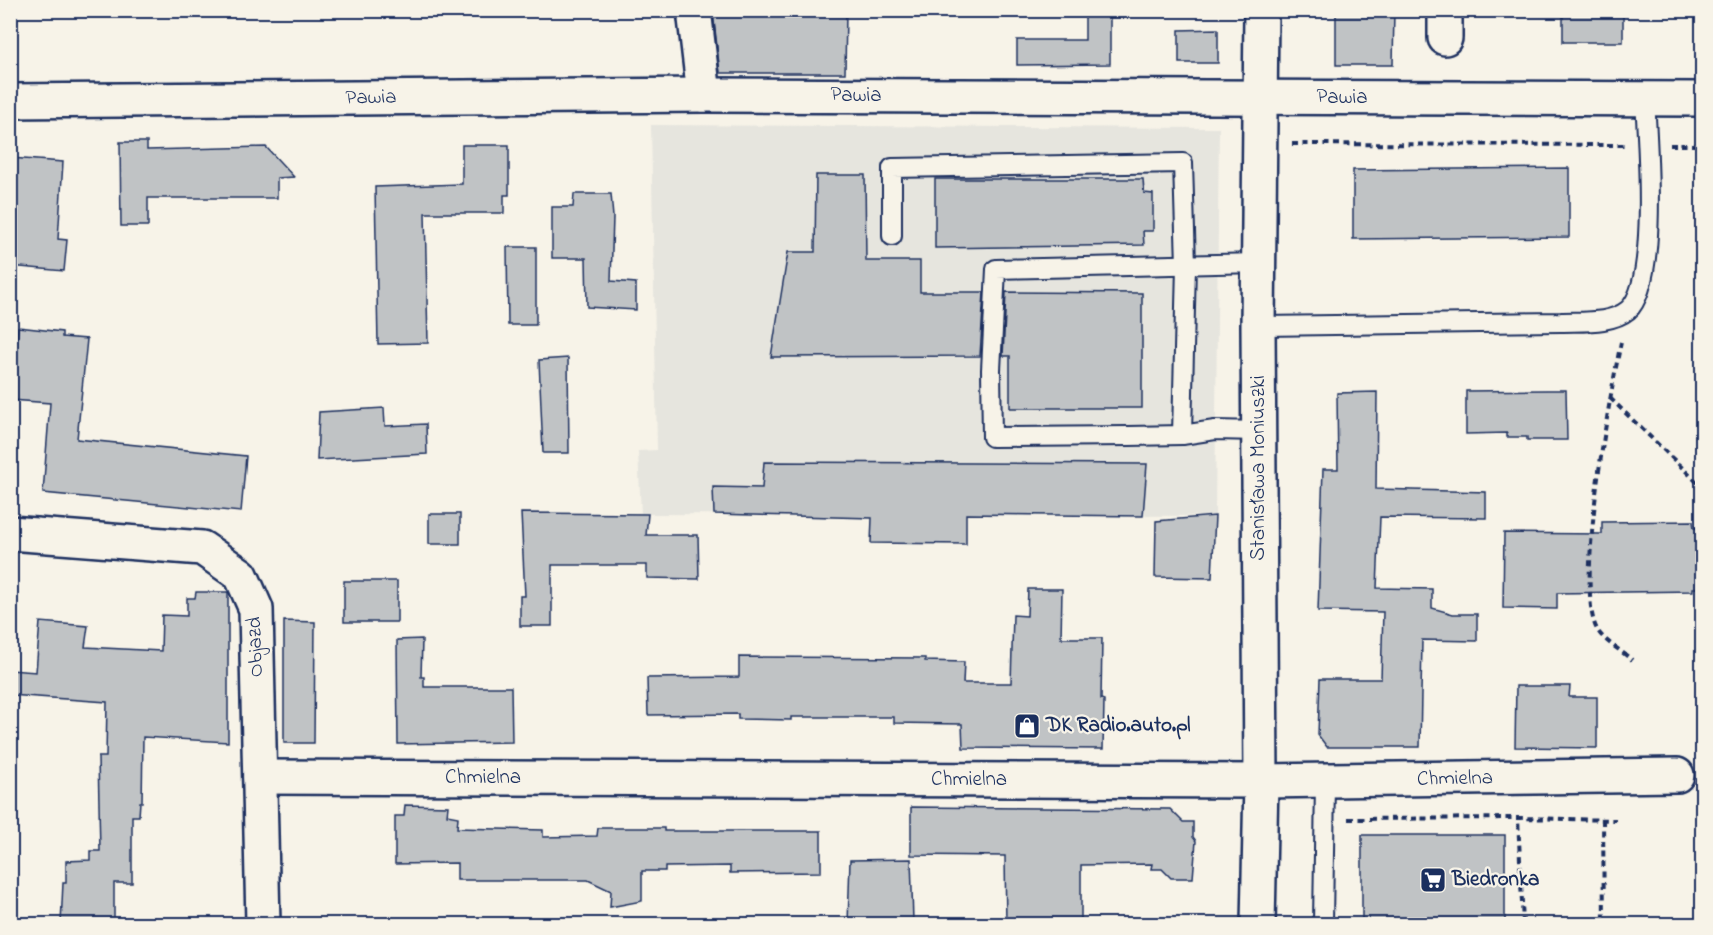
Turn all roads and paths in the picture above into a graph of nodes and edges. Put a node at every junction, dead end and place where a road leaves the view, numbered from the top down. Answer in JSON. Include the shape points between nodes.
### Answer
{"nodes":[{"id":1,"x":694,"y":10,"type":"edge"},
{"id":2,"x":1261,"y":10,"type":"edge"},
{"id":3,"x":704,"y":95,"type":"junction"},
{"id":4,"x":1260,"y":98,"type":"junction"},
{"id":5,"x":1645,"y":99,"type":"junction"},
{"id":6,"x":1702,"y":99,"type":"edge"},
{"id":7,"x":10,"y":101,"type":"edge"},
{"id":8,"x":892,"y":236,"type":"dead end"},
{"id":9,"x":1259,"y":263,"type":"junction"},
{"id":10,"x":1186,"y":265,"type":"junction"},
{"id":11,"x":1628,"y":310,"type":"junction"},
{"id":12,"x":1258,"y":326,"type":"junction"},
{"id":13,"x":1609,"y":398,"type":"junction"},
{"id":14,"x":1259,"y":431,"type":"junction"},
{"id":15,"x":1182,"y":435,"type":"junction"},
{"id":16,"x":1702,"y":482,"type":"edge"},
{"id":17,"x":10,"y":533,"type":"edge"},
{"id":18,"x":1632,"y":660,"type":"dead end"},
{"id":19,"x":1677,"y":775,"type":"dead end"},
{"id":20,"x":260,"y":777,"type":"junction"},
{"id":21,"x":1261,"y":781,"type":"junction"},
{"id":22,"x":1325,"y":794,"type":"junction"},
{"id":23,"x":1518,"y":818,"type":"junction"},
{"id":24,"x":1603,"y":819,"type":"junction"},
{"id":25,"x":1616,"y":820,"type":"dead end"},
{"id":26,"x":263,"y":924,"type":"edge"},
{"id":27,"x":1258,"y":924,"type":"edge"},
{"id":28,"x":1323,"y":924,"type":"edge"},
{"id":29,"x":1523,"y":924,"type":"edge"},
{"id":30,"x":1604,"y":924,"type":"edge"}],
"edges":[{"from":1,"to":3,"type":"street"},
{"from":2,"to":4,"type":"street","name":"Stanisława Moniuszki"},
{"from":3,"to":4,"type":"street","name":"Pawia"},
{"from":3,"to":7,"type":"street","name":"Pawia"},
{"from":4,"to":5,"type":"street","name":"Pawia"},
{"from":4,"to":9,"type":"street","name":"Stanisława Moniuszki"},
{"from":5,"to":6,"type":"street","name":"Pawia"},
{"from":5,"to":11,"type":"lane","via":[[1648,253],[1640,287]]},
{"from":8,"to":10,"type":"lane","via":[[892,168],[1183,163]]},
{"from":9,"to":10,"type":"lane"},
{"from":9,"to":12,"type":"street","name":"Stanisława Moniuszki"},
{"from":10,"to":15,"type":"lane"},
{"from":10,"to":15,"type":"lane","via":[[996,269],[991,370],[992,437]]},
{"from":11,"to":12,"type":"lane","via":[[1607,320],[1561,322]]},
{"from":11,"to":13,"type":"path"},
{"from":12,"to":14,"type":"street","name":"Stanisława Moniuszki"},
{"from":13,"to":16,"type":"path","via":[[1697,482]]},
{"from":13,"to":18,"type":"path","via":[[1593,523],[1590,597],[1597,630]]},
{"from":14,"to":15,"type":"lane","via":[[1215,430]]},
{"from":14,"to":21,"type":"street","name":"Stanisława Moniuszki"},
{"from":17,"to":20,"type":"street","name":"Objazd","via":[[201,548],[242,575],[256,609]]},
{"from":19,"to":22,"type":"street","name":"Chmielna"},
{"from":20,"to":21,"type":"street","name":"Chmielna"},
{"from":20,"to":26,"type":"street","name":"Objazd"},
{"from":21,"to":22,"type":"street","name":"Chmielna"},
{"from":21,"to":27,"type":"street","name":"Stanisława Moniuszki"},
{"from":22,"to":23,"type":"path","via":[[1351,820]]},
{"from":22,"to":28,"type":"lane"},
{"from":23,"to":24,"type":"path"},
{"from":23,"to":29,"type":"path"},
{"from":24,"to":25,"type":"path"},
{"from":24,"to":30,"type":"path"}]}
